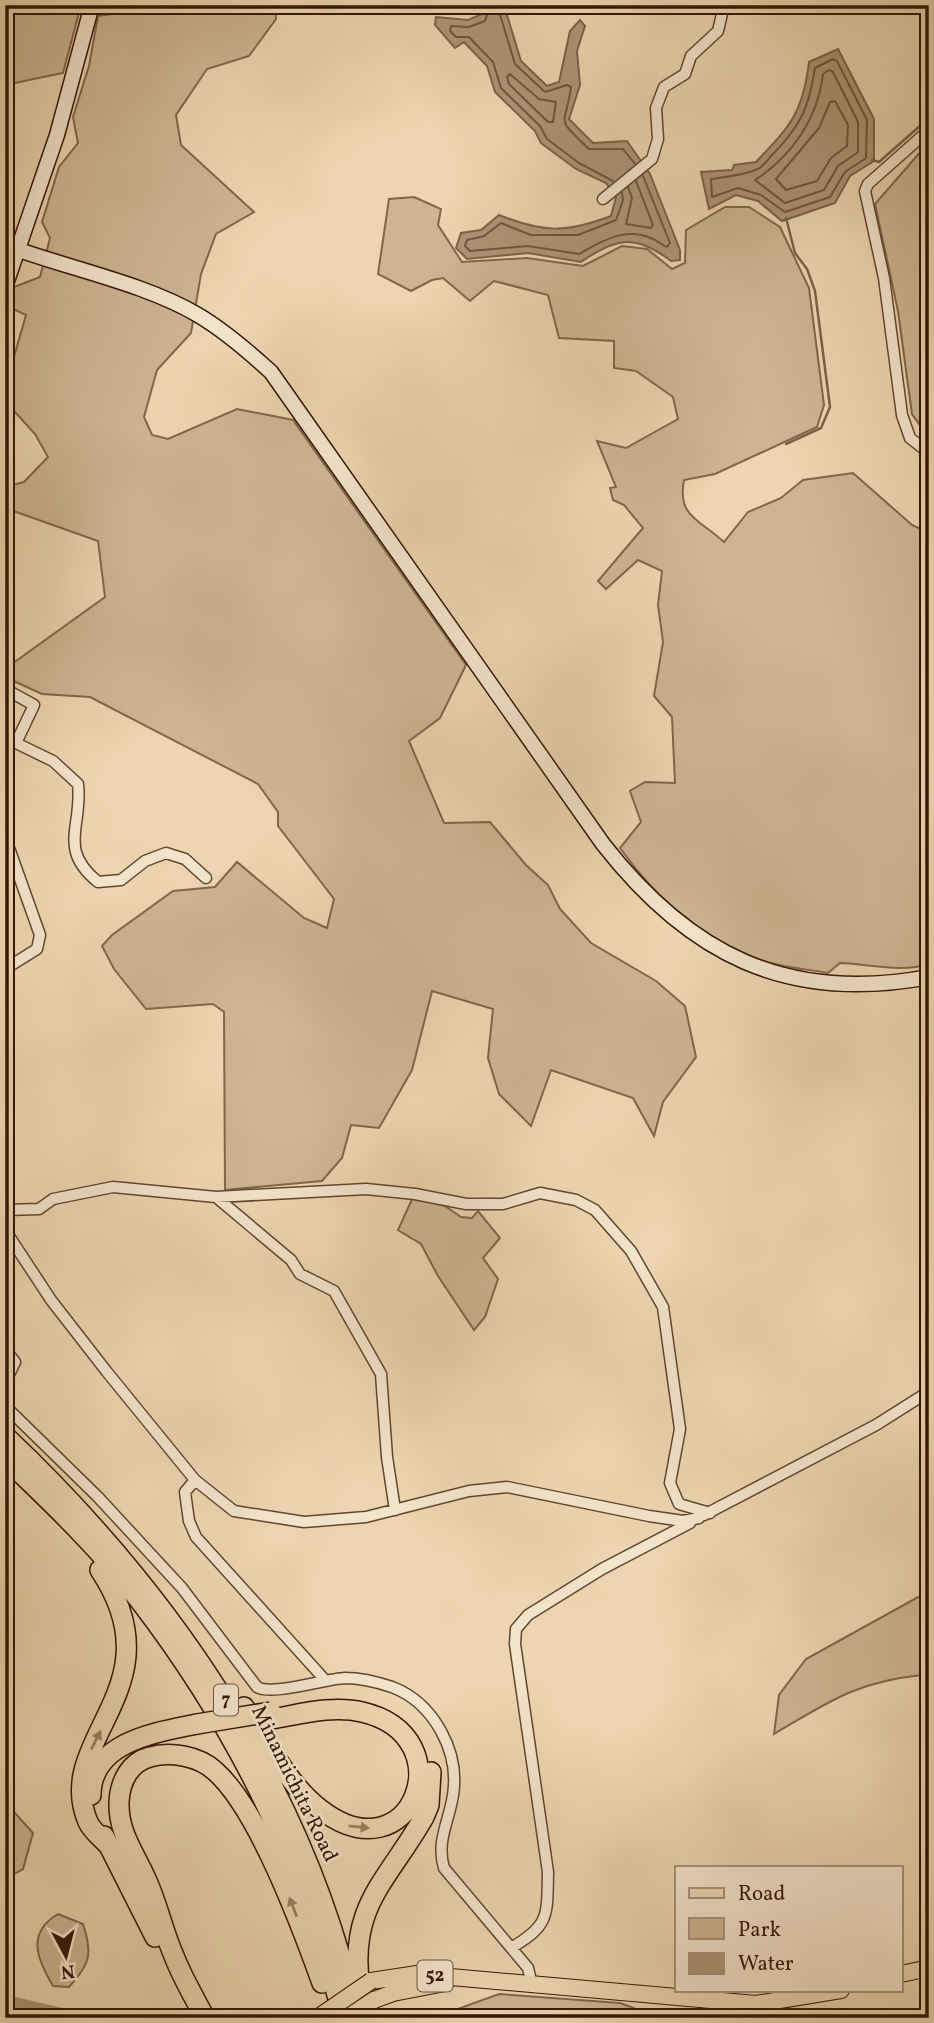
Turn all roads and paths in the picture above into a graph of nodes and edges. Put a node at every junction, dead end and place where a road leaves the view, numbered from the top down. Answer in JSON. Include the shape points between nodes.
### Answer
{"nodes":[{"id":1,"x":92,"y":5,"type":"edge"},
{"id":2,"x":724,"y":5,"type":"edge"},
{"id":3,"x":929,"y":130,"type":"edge"},
{"id":4,"x":603,"y":199,"type":"dead end"},
{"id":5,"x":5,"y":245,"type":"edge"},
{"id":6,"x":20,"y":251,"type":"junction"},
{"id":7,"x":5,"y":288,"type":"edge"},
{"id":8,"x":929,"y":453,"type":"edge"},
{"id":9,"x":5,"y":690,"type":"edge"},
{"id":10,"x":5,"y":847,"type":"edge"},
{"id":11,"x":206,"y":878,"type":"dead end"},
{"id":12,"x":5,"y":969,"type":"edge"},
{"id":13,"x":929,"y":977,"type":"edge"},
{"id":14,"x":216,"y":1198,"type":"junction"},
{"id":15,"x":5,"y":1210,"type":"edge"},
{"id":16,"x":5,"y":1230,"type":"edge"},
{"id":17,"x":5,"y":1349,"type":"edge"},
{"id":18,"x":5,"y":1383,"type":"edge"},
{"id":19,"x":929,"y":1387,"type":"edge"},
{"id":20,"x":5,"y":1406,"type":"edge"},
{"id":21,"x":5,"y":1436,"type":"edge"},
{"id":22,"x":5,"y":1458,"type":"edge"},
{"id":23,"x":5,"y":1470,"type":"edge"},
{"id":24,"x":195,"y":1480,"type":"junction"},
{"id":25,"x":395,"y":1510,"type":"junction"},
{"id":26,"x":710,"y":1513,"type":"junction"},
{"id":27,"x":699,"y":1518,"type":"junction"},
{"id":28,"x":170,"y":1618,"type":"junction"},
{"id":29,"x":325,"y":1680,"type":"junction"},
{"id":30,"x":272,"y":1715,"type":"junction"},
{"id":31,"x":117,"y":1843,"type":"junction"},
{"id":32,"x":511,"y":1948,"type":"junction"},
{"id":33,"x":929,"y":1968,"type":"edge"},
{"id":34,"x":902,"y":1974,"type":"edge"},
{"id":35,"x":500,"y":1983,"type":"junction"},
{"id":36,"x":532,"y":1985,"type":"junction"},
{"id":37,"x":829,"y":1992,"type":"edge"},
{"id":38,"x":323,"y":2017,"type":"edge"},
{"id":39,"x":193,"y":2018,"type":"edge"},
{"id":40,"x":205,"y":2018,"type":"edge"},
{"id":41,"x":345,"y":2018,"type":"edge"},
{"id":42,"x":356,"y":2018,"type":"edge"},
{"id":43,"x":365,"y":2018,"type":"edge"}],
"edges":[{"from":1,"to":6,"type":"street"},
{"from":2,"to":4,"type":"street","via":[[718,31],[691,56],[685,74],[664,87],[656,108],[658,139],[652,159]]},
{"from":3,"to":8,"type":"street","via":[[864,191],[884,278],[902,415],[910,438]]},
{"from":5,"to":6,"type":"street"},
{"from":6,"to":7,"type":"street"},
{"from":6,"to":13,"type":"street","via":[[197,314],[236,340],[271,372],[603,844],[664,912],[722,953],[781,975],[873,985]]},
{"from":9,"to":11,"type":"street","via":[[34,705],[16,743],[53,761],[78,784],[80,805],[72,845],[83,870],[98,882],[121,880],[145,861],[166,853],[185,859]]},
{"from":10,"to":12,"type":"street","via":[[40,935],[37,949]]},
{"from":14,"to":15,"type":"street","via":[[113,1187],[53,1199],[39,1209]]},
{"from":14,"to":25,"type":"street","via":[[291,1260],[300,1273],[334,1291],[380,1374]]},
{"from":14,"to":26,"type":"street","via":[[366,1189],[466,1204],[503,1204],[540,1193],[576,1200],[595,1210],[631,1251],[663,1307],[680,1429],[670,1483],[679,1504]]},
{"from":16,"to":24,"type":"street","via":[[51,1300]]},
{"from":17,"to":18,"type":"street","via":[[15,1363]]},
{"from":19,"to":26,"type":"street","via":[[876,1425]]},
{"from":20,"to":29,"type":"street","via":[[182,1588],[257,1687],[268,1691]]},
{"from":21,"to":28,"type":"highway","name":"Minamichita Road","number":"7","via":[[109,1543]]},
{"from":22,"to":41,"type":"highway","name":"Minamichita Road","number":"7","via":[[139,1599],[235,1743],[290,1858]]},
{"from":31,"to":23,"type":"highway","one_way":true,"via":[[88,1824],[83,1782],[91,1748],[122,1684],[128,1642],[124,1618],[114,1590],[96,1564]]},
{"from":24,"to":25,"type":"street","via":[[234,1511],[256,1517],[304,1522]]},
{"from":24,"to":29,"type":"street","via":[[185,1492],[195,1537]]},
{"from":25,"to":27,"type":"street","via":[[469,1491],[507,1487],[649,1516],[683,1521]]},
{"from":26,"to":27,"type":"street"},
{"from":27,"to":32,"type":"street","via":[[602,1569],[528,1615],[516,1629],[516,1657],[548,1872],[548,1908],[536,1933]]},
{"from":28,"to":30,"type":"highway","one_way":true,"via":[[182,1624],[300,1790],[320,1810],[346,1825],[370,1828],[394,1822],[414,1802],[419,1762],[404,1735],[385,1720],[338,1709]]},
{"from":28,"to":42,"type":"highway","name":"Minamichita Road","number":"7","via":[[231,1708],[276,1791],[330,1920]]},
{"from":29,"to":32,"type":"street","via":[[362,1679],[400,1690],[437,1724],[451,1757],[454,1786],[440,1847],[444,1868]]},
{"from":30,"to":31,"type":"highway","via":[[198,1727],[157,1739],[124,1758],[114,1768],[107,1793]]},
{"from":30,"to":43,"type":"highway","via":[[347,1701],[366,1703],[404,1723],[430,1763],[431,1793],[424,1817],[366,1906],[356,1964]]},
{"from":38,"to":31,"type":"highway","one_way":true,"via":[[287,1892],[242,1803],[213,1768],[164,1754],[134,1763],[119,1801]]},
{"from":31,"to":39,"type":"highway","via":[[132,1887]]},
{"from":31,"to":40,"type":"highway","via":[[147,1880],[174,1956]]},
{"from":32,"to":36,"type":"street","via":[[528,1968]]},
{"from":33,"to":34,"type":"main road"},
{"from":35,"to":36,"type":"main road","number":"52"},
{"from":35,"to":38,"type":"main road","number":"52","bridge":true,"via":[[417,1974],[371,1981]]},
{"from":35,"to":41,"type":"main road","number":"52","bridge":true,"via":[[444,1983],[393,1993]]},
{"from":36,"to":37,"type":"main road","number":"52","via":[[756,2004]]}]}
